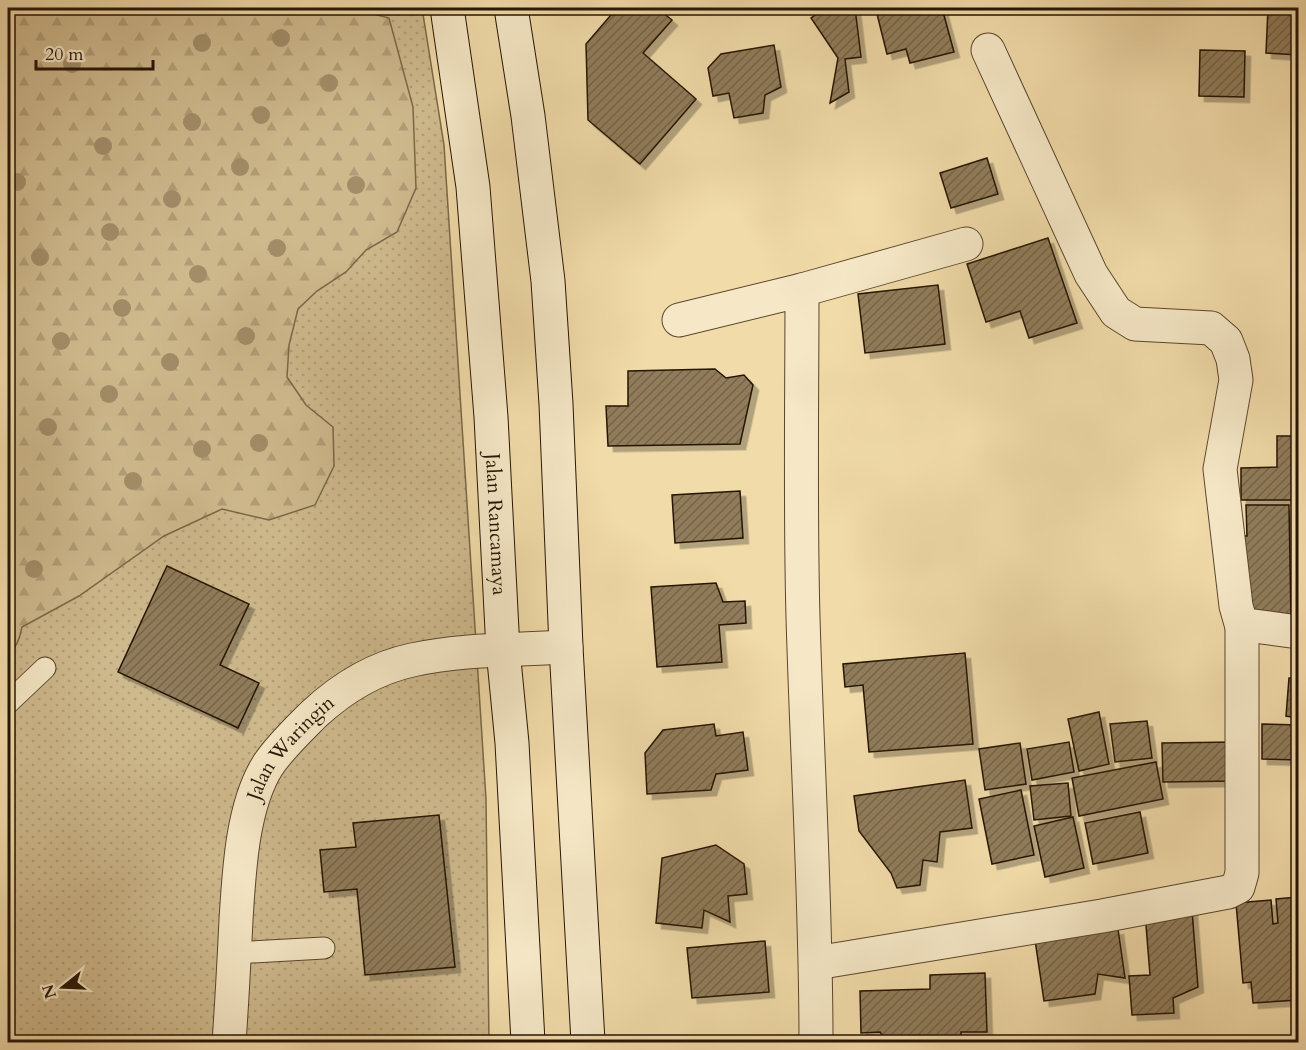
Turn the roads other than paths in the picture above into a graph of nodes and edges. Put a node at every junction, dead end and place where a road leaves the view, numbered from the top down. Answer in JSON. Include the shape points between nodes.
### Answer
{"nodes":[{"id":1,"x":447,"y":8,"type":"edge"},
{"id":2,"x":511,"y":8,"type":"edge"},
{"id":3,"x":988,"y":50,"type":"dead end"},
{"id":4,"x":966,"y":244,"type":"dead end"},
{"id":5,"x":802,"y":290,"type":"junction"},
{"id":6,"x":679,"y":320,"type":"dead end"},
{"id":7,"x":1242,"y":627,"type":"junction"},
{"id":8,"x":1299,"y":632,"type":"edge"},
{"id":9,"x":566,"y":647,"type":"junction"},
{"id":10,"x":503,"y":650,"type":"junction"},
{"id":11,"x":45,"y":668,"type":"dead end"},
{"id":12,"x":8,"y":703,"type":"edge"},
{"id":13,"x":324,"y":948,"type":"dead end"},
{"id":14,"x":234,"y":953,"type":"junction"},
{"id":15,"x":816,"y":963,"type":"junction"},
{"id":16,"x":229,"y":1042,"type":"edge"},
{"id":17,"x":528,"y":1042,"type":"edge"},
{"id":18,"x":588,"y":1042,"type":"edge"},
{"id":19,"x":816,"y":1042,"type":"edge"}],
"edges":[{"from":1,"to":10,"type":"street","name":"Jalan Rancamaya","via":[[473,188]]},
{"from":2,"to":9,"type":"street","via":[[548,281]]},
{"from":3,"to":7,"type":"street","via":[[1091,274],[1116,312],[1135,324],[1211,328],[1226,341],[1236,380],[1220,469],[1236,606]]},
{"from":4,"to":5,"type":"street"},
{"from":5,"to":6,"type":"street"},
{"from":5,"to":15,"type":"street","via":[[802,596]]},
{"from":7,"to":8,"type":"street"},
{"from":7,"to":15,"type":"street","via":[[1242,873],[1238,887],[1102,916]]},
{"from":9,"to":10,"type":"street","name":"Jalan Waringin"},
{"from":9,"to":18,"type":"street"},
{"from":10,"to":14,"type":"street","name":"Jalan Waringin","via":[[410,660],[380,670],[324,704],[284,746],[268,766],[244,833]]},
{"from":10,"to":17,"type":"street","name":"Jalan Rancamaya","via":[[512,743]]},
{"from":11,"to":12,"type":"lane"},
{"from":13,"to":14,"type":"lane"},
{"from":14,"to":16,"type":"street","name":"Jalan Waringin"},
{"from":15,"to":19,"type":"street"}]}
